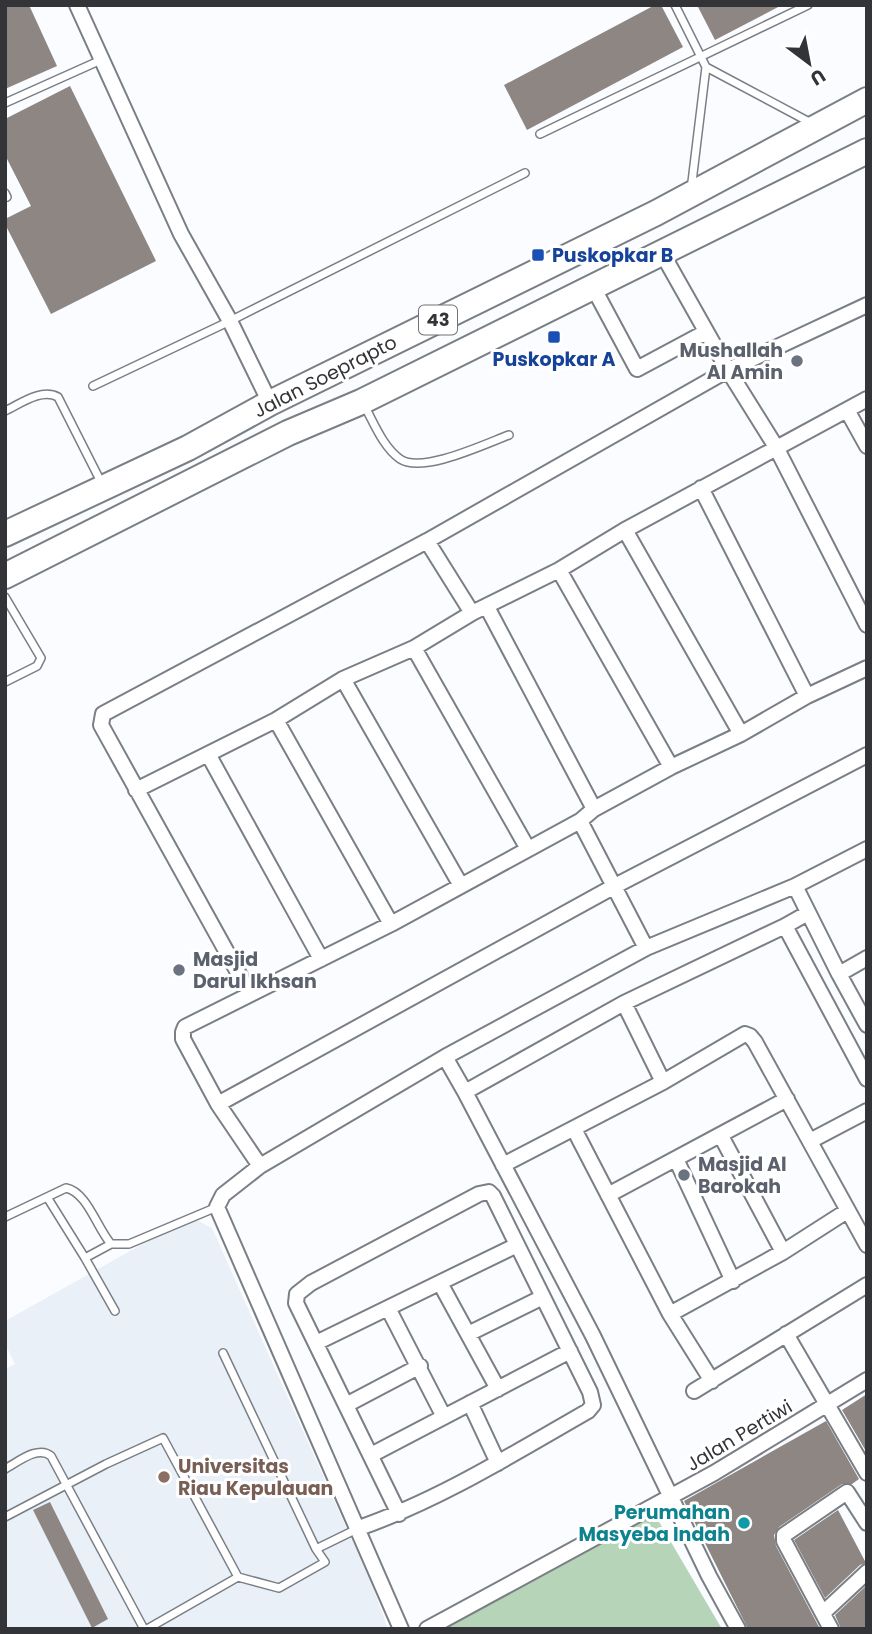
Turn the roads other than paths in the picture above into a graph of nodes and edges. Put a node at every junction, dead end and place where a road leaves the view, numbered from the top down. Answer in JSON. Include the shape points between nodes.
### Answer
{"nodes":[{"id":1,"x":77,"y":5,"type":"edge"},
{"id":2,"x":675,"y":5,"type":"edge"},
{"id":3,"x":808,"y":5,"type":"edge"},
{"id":4,"x":701,"y":56,"type":"junction"},
{"id":5,"x":102,"y":59,"type":"junction"},
{"id":6,"x":706,"y":67,"type":"junction"},
{"id":7,"x":867,"y":100,"type":"edge"},
{"id":8,"x":5,"y":103,"type":"edge"},
{"id":9,"x":817,"y":125,"type":"junction"},
{"id":10,"x":540,"y":134,"type":"dead end"},
{"id":11,"x":867,"y":151,"type":"edge"},
{"id":12,"x":525,"y":173,"type":"dead end"},
{"id":13,"x":690,"y":194,"type":"junction"},
{"id":14,"x":662,"y":253,"type":"junction"},
{"id":15,"x":593,"y":287,"type":"junction"},
{"id":16,"x":867,"y":305,"type":"edge"},
{"id":17,"x":230,"y":321,"type":"junction"},
{"id":18,"x":706,"y":332,"type":"junction"},
{"id":19,"x":728,"y":370,"type":"junction"},
{"id":20,"x":93,"y":386,"type":"dead end"},
{"id":21,"x":867,"y":399,"type":"edge"},
{"id":22,"x":362,"y":402,"type":"junction"},
{"id":23,"x":270,"y":403,"type":"junction"},
{"id":24,"x":847,"y":410,"type":"junction"},
{"id":25,"x":5,"y":411,"type":"edge"},
{"id":26,"x":509,"y":435,"type":"dead end"},
{"id":27,"x":867,"y":446,"type":"edge"},
{"id":28,"x":776,"y":447,"type":"junction"},
{"id":29,"x":188,"y":448,"type":"junction"},
{"id":30,"x":204,"y":475,"type":"junction"},
{"id":31,"x":104,"y":488,"type":"junction"},
{"id":32,"x":701,"y":488,"type":"junction"},
{"id":33,"x":625,"y":530,"type":"junction"},
{"id":34,"x":5,"y":534,"type":"edge"},
{"id":35,"x":427,"y":541,"type":"junction"},
{"id":36,"x":559,"y":570,"type":"junction"},
{"id":37,"x":5,"y":576,"type":"edge"},
{"id":38,"x":5,"y":597,"type":"edge"},
{"id":39,"x":487,"y":607,"type":"junction"},
{"id":40,"x":472,"y":613,"type":"junction"},
{"id":41,"x":867,"y":625,"type":"edge"},
{"id":42,"x":414,"y":648,"type":"junction"},
{"id":43,"x":867,"y":668,"type":"edge"},
{"id":44,"x":343,"y":679,"type":"junction"},
{"id":45,"x":5,"y":682,"type":"edge"},
{"id":46,"x":807,"y":696,"type":"junction"},
{"id":47,"x":276,"y":720,"type":"junction"},
{"id":48,"x":741,"y":734,"type":"junction"},
{"id":49,"x":208,"y":754,"type":"junction"},
{"id":50,"x":867,"y":755,"type":"edge"},
{"id":51,"x":671,"y":767,"type":"junction"},
{"id":52,"x":136,"y":790,"type":"junction"},
{"id":53,"x":594,"y":809,"type":"junction"},
{"id":54,"x":580,"y":821,"type":"junction"},
{"id":55,"x":528,"y":849,"type":"junction"},
{"id":56,"x":867,"y":849,"type":"edge"},
{"id":57,"x":460,"y":884,"type":"junction"},
{"id":58,"x":795,"y":886,"type":"junction"},
{"id":59,"x":613,"y":887,"type":"junction"},
{"id":60,"x":808,"y":913,"type":"junction"},
{"id":61,"x":391,"y":924,"type":"junction"},
{"id":62,"x":785,"y":926,"type":"junction"},
{"id":63,"x":646,"y":948,"type":"junction"},
{"id":64,"x":867,"y":958,"type":"edge"},
{"id":65,"x":321,"y":959,"type":"junction"},
{"id":66,"x":838,"y":974,"type":"junction"},
{"id":67,"x":250,"y":994,"type":"junction"},
{"id":68,"x":624,"y":1003,"type":"junction"},
{"id":69,"x":867,"y":1025,"type":"edge"},
{"id":70,"x":445,"y":1057,"type":"junction"},
{"id":71,"x":867,"y":1079,"type":"edge"},
{"id":72,"x":663,"y":1082,"type":"junction"},
{"id":73,"x":466,"y":1092,"type":"junction"},
{"id":74,"x":787,"y":1099,"type":"junction"},
{"id":75,"x":218,"y":1104,"type":"junction"},
{"id":76,"x":867,"y":1111,"type":"edge"},
{"id":77,"x":574,"y":1129,"type":"junction"},
{"id":78,"x":721,"y":1136,"type":"junction"},
{"id":79,"x":810,"y":1141,"type":"junction"},
{"id":80,"x":676,"y":1159,"type":"junction"},
{"id":81,"x":503,"y":1165,"type":"junction"},
{"id":82,"x":260,"y":1166,"type":"junction"},
{"id":83,"x":608,"y":1195,"type":"junction"},
{"id":84,"x":47,"y":1197,"type":"junction"},
{"id":85,"x":217,"y":1208,"type":"junction"},
{"id":86,"x":847,"y":1210,"type":"junction"},
{"id":87,"x":5,"y":1217,"type":"edge"},
{"id":88,"x":111,"y":1244,"type":"junction"},
{"id":89,"x":517,"y":1245,"type":"junction"},
{"id":90,"x":867,"y":1245,"type":"edge"},
{"id":91,"x":783,"y":1252,"type":"junction"},
{"id":92,"x":85,"y":1258,"type":"junction"},
{"id":93,"x":733,"y":1281,"type":"junction"},
{"id":94,"x":440,"y":1283,"type":"junction"},
{"id":95,"x":867,"y":1285,"type":"edge"},
{"id":96,"x":543,"y":1297,"type":"junction"},
{"id":97,"x":388,"y":1308,"type":"junction"},
{"id":98,"x":115,"y":1311,"type":"dead end"},
{"id":99,"x":670,"y":1314,"type":"junction"},
{"id":100,"x":468,"y":1334,"type":"junction"},
{"id":101,"x":786,"y":1334,"type":"junction"},
{"id":102,"x":316,"y":1343,"type":"junction"},
{"id":103,"x":570,"y":1351,"type":"junction"},
{"id":104,"x":223,"y":1353,"type":"dead end"},
{"id":105,"x":419,"y":1366,"type":"junction"},
{"id":106,"x":867,"y":1380,"type":"edge"},
{"id":107,"x":712,"y":1381,"type":"junction"},
{"id":108,"x":498,"y":1389,"type":"junction"},
{"id":109,"x":694,"y":1391,"type":"dead end"},
{"id":110,"x":470,"y":1403,"type":"junction"},
{"id":111,"x":346,"y":1405,"type":"junction"},
{"id":112,"x":827,"y":1405,"type":"junction"},
{"id":113,"x":444,"y":1416,"type":"junction"},
{"id":114,"x":370,"y":1455,"type":"junction"},
{"id":115,"x":498,"y":1462,"type":"junction"},
{"id":116,"x":5,"y":1469,"type":"edge"},
{"id":117,"x":867,"y":1473,"type":"edge"},
{"id":118,"x":867,"y":1478,"type":"edge"},
{"id":119,"x":68,"y":1485,"type":"junction"},
{"id":120,"x":847,"y":1492,"type":"junction"},
{"id":121,"x":671,"y":1497,"type":"junction"},
{"id":122,"x":399,"y":1514,"type":"junction"},
{"id":123,"x":5,"y":1517,"type":"edge"},
{"id":124,"x":867,"y":1523,"type":"edge"},
{"id":125,"x":359,"y":1528,"type":"junction"},
{"id":126,"x":316,"y":1549,"type":"junction"},
{"id":127,"x":867,"y":1572,"type":"edge"},
{"id":128,"x":238,"y":1577,"type":"junction"},
{"id":129,"x":823,"y":1612,"type":"junction"},
{"id":130,"x":146,"y":1629,"type":"edge"},
{"id":131,"x":401,"y":1629,"type":"edge"},
{"id":132,"x":427,"y":1629,"type":"edge"},
{"id":133,"x":738,"y":1629,"type":"edge"},
{"id":134,"x":831,"y":1629,"type":"edge"}],
"edges":[{"from":1,"to":5,"type":"street"},
{"from":2,"to":4,"type":"lane"},
{"from":3,"to":4,"type":"lane"},
{"from":4,"to":6,"type":"lane"},
{"from":4,"to":10,"type":"lane"},
{"from":5,"to":8,"type":"lane"},
{"from":5,"to":17,"type":"street","via":[[181,234]]},
{"from":6,"to":9,"type":"lane"},
{"from":6,"to":13,"type":"lane"},
{"from":7,"to":9,"type":"highway","name":"Jalan Soeprapto","number":"43"},
{"from":9,"to":13,"type":"highway","name":"Jalan Soeprapto","number":"43"},
{"from":11,"to":14,"type":"highway","name":"Jalan Soeprapto","number":"43"},
{"from":12,"to":17,"type":"lane"},
{"from":13,"to":23,"type":"highway","name":"Jalan Soeprapto","number":"43"},
{"from":14,"to":15,"type":"highway","name":"Jalan Soeprapto","number":"43"},
{"from":14,"to":18,"type":"street"},
{"from":15,"to":18,"type":"street","via":[[637,369]]},
{"from":15,"to":22,"type":"highway","name":"Jalan Soeprapto","number":"43"},
{"from":16,"to":19,"type":"street"},
{"from":17,"to":20,"type":"lane"},
{"from":17,"to":23,"type":"street"},
{"from":18,"to":19,"type":"street"},
{"from":19,"to":28,"type":"street"},
{"from":19,"to":35,"type":"street"},
{"from":21,"to":24,"type":"street"},
{"from":22,"to":26,"type":"lane","via":[[393,453],[410,464],[429,464]]},
{"from":22,"to":30,"type":"highway","name":"Jalan Soeprapto","number":"43"},
{"from":23,"to":29,"type":"highway","name":"Jalan Soeprapto","number":"43"},
{"from":24,"to":27,"type":"street"},
{"from":24,"to":28,"type":"street"},
{"from":25,"to":31,"type":"lane","via":[[39,395],[58,397]]},
{"from":28,"to":32,"type":"street"},
{"from":28,"to":41,"type":"street"},
{"from":29,"to":30,"type":"highway"},
{"from":29,"to":31,"type":"highway","name":"Jalan Soeprapto","number":"43"},
{"from":30,"to":37,"type":"highway","name":"Jalan Soeprapto","number":"43"},
{"from":31,"to":34,"type":"highway","name":"Jalan Soeprapto","number":"43"},
{"from":32,"to":33,"type":"street"},
{"from":32,"to":46,"type":"street"},
{"from":33,"to":36,"type":"street"},
{"from":33,"to":48,"type":"street"},
{"from":35,"to":40,"type":"street"},
{"from":35,"to":52,"type":"street","via":[[103,714],[101,725]]},
{"from":36,"to":39,"type":"street"},
{"from":36,"to":51,"type":"street"},
{"from":38,"to":45,"type":"lane","via":[[40,658],[37,666]]},
{"from":39,"to":40,"type":"street"},
{"from":39,"to":53,"type":"street"},
{"from":40,"to":42,"type":"street"},
{"from":42,"to":44,"type":"street"},
{"from":42,"to":55,"type":"street"},
{"from":43,"to":46,"type":"street"},
{"from":44,"to":47,"type":"street"},
{"from":44,"to":57,"type":"street"},
{"from":46,"to":48,"type":"street"},
{"from":47,"to":49,"type":"street"},
{"from":47,"to":61,"type":"street"},
{"from":48,"to":51,"type":"street"},
{"from":49,"to":52,"type":"street"},
{"from":49,"to":65,"type":"street"},
{"from":50,"to":59,"type":"street"},
{"from":51,"to":53,"type":"street"},
{"from":52,"to":67,"type":"street"},
{"from":53,"to":54,"type":"street"},
{"from":54,"to":55,"type":"street"},
{"from":54,"to":59,"type":"street"},
{"from":55,"to":57,"type":"street"},
{"from":56,"to":58,"type":"street"},
{"from":57,"to":61,"type":"street"},
{"from":58,"to":60,"type":"street"},
{"from":58,"to":63,"type":"street"},
{"from":59,"to":63,"type":"street"},
{"from":59,"to":75,"type":"street"},
{"from":60,"to":62,"type":"street"},
{"from":60,"to":66,"type":"street"},
{"from":61,"to":65,"type":"street"},
{"from":62,"to":68,"type":"street"},
{"from":62,"to":71,"type":"street"},
{"from":63,"to":70,"type":"street"},
{"from":64,"to":66,"type":"street"},
{"from":65,"to":67,"type":"street"},
{"from":66,"to":69,"type":"street"},
{"from":67,"to":75,"type":"street","via":[[183,1032]]},
{"from":68,"to":72,"type":"street"},
{"from":68,"to":73,"type":"street"},
{"from":70,"to":73,"type":"street"},
{"from":70,"to":82,"type":"street"},
{"from":72,"to":74,"type":"street","via":[[745,1034],[755,1042]]},
{"from":72,"to":77,"type":"street"},
{"from":73,"to":81,"type":"street"},
{"from":74,"to":78,"type":"street"},
{"from":74,"to":79,"type":"street"},
{"from":75,"to":82,"type":"street"},
{"from":76,"to":79,"type":"street"},
{"from":77,"to":81,"type":"street"},
{"from":77,"to":83,"type":"street"},
{"from":78,"to":80,"type":"street"},
{"from":78,"to":91,"type":"street"},
{"from":79,"to":86,"type":"street"},
{"from":80,"to":83,"type":"street"},
{"from":80,"to":93,"type":"street"},
{"from":81,"to":121,"type":"street"},
{"from":82,"to":85,"type":"street","via":[[223,1195]]},
{"from":83,"to":99,"type":"street"},
{"from":84,"to":87,"type":"lane"},
{"from":84,"to":88,"type":"lane","via":[[74,1189]]},
{"from":84,"to":92,"type":"lane"},
{"from":85,"to":88,"type":"lane","via":[[129,1244]]},
{"from":85,"to":125,"type":"street"},
{"from":86,"to":90,"type":"street"},
{"from":86,"to":91,"type":"street"},
{"from":88,"to":92,"type":"lane"},
{"from":89,"to":94,"type":"street"},
{"from":89,"to":96,"type":"street"},
{"from":89,"to":102,"type":"street","via":[[493,1196],[479,1194],[301,1289],[296,1303]]},
{"from":91,"to":93,"type":"street"},
{"from":92,"to":98,"type":"lane"},
{"from":93,"to":99,"type":"street"},
{"from":94,"to":97,"type":"street"},
{"from":94,"to":100,"type":"street"},
{"from":95,"to":101,"type":"street"},
{"from":96,"to":100,"type":"street"},
{"from":96,"to":103,"type":"street"},
{"from":97,"to":102,"type":"street"},
{"from":97,"to":105,"type":"street"},
{"from":99,"to":107,"type":"street"},
{"from":100,"to":108,"type":"street"},
{"from":101,"to":107,"type":"street"},
{"from":101,"to":112,"type":"street"},
{"from":102,"to":111,"type":"street"},
{"from":103,"to":108,"type":"street"},
{"from":103,"to":115,"type":"street","via":[[593,1400],[591,1408]]},
{"from":104,"to":126,"type":"lane"},
{"from":105,"to":111,"type":"street"},
{"from":105,"to":113,"type":"street"},
{"from":106,"to":112,"type":"street","name":"Jalan Pertiwi"},
{"from":107,"to":109,"type":"street"},
{"from":108,"to":110,"type":"street"},
{"from":110,"to":113,"type":"street"},
{"from":110,"to":115,"type":"street"},
{"from":111,"to":114,"type":"street"},
{"from":112,"to":117,"type":"street"},
{"from":112,"to":121,"type":"street","name":"Jalan Pertiwi"},
{"from":113,"to":114,"type":"street"},
{"from":114,"to":122,"type":"street"},
{"from":115,"to":122,"type":"street"},
{"from":116,"to":119,"type":"lane","via":[[39,1451],[46,1452]]},
{"from":118,"to":120,"type":"street"},
{"from":119,"to":123,"type":"lane"},
{"from":119,"to":128,"type":"lane","via":[[163,1438]]},
{"from":119,"to":130,"type":"lane"},
{"from":120,"to":124,"type":"street"},
{"from":120,"to":129,"type":"street","via":[[784,1538]]},
{"from":121,"to":132,"type":"street","name":"Jalan Pertiwi"},
{"from":121,"to":133,"type":"street"},
{"from":122,"to":125,"type":"street"},
{"from":125,"to":126,"type":"lane"},
{"from":125,"to":131,"type":"street"},
{"from":126,"to":128,"type":"lane","via":[[325,1562],[279,1588]]},
{"from":127,"to":129,"type":"street"},
{"from":128,"to":130,"type":"lane"},
{"from":129,"to":134,"type":"street"}]}
